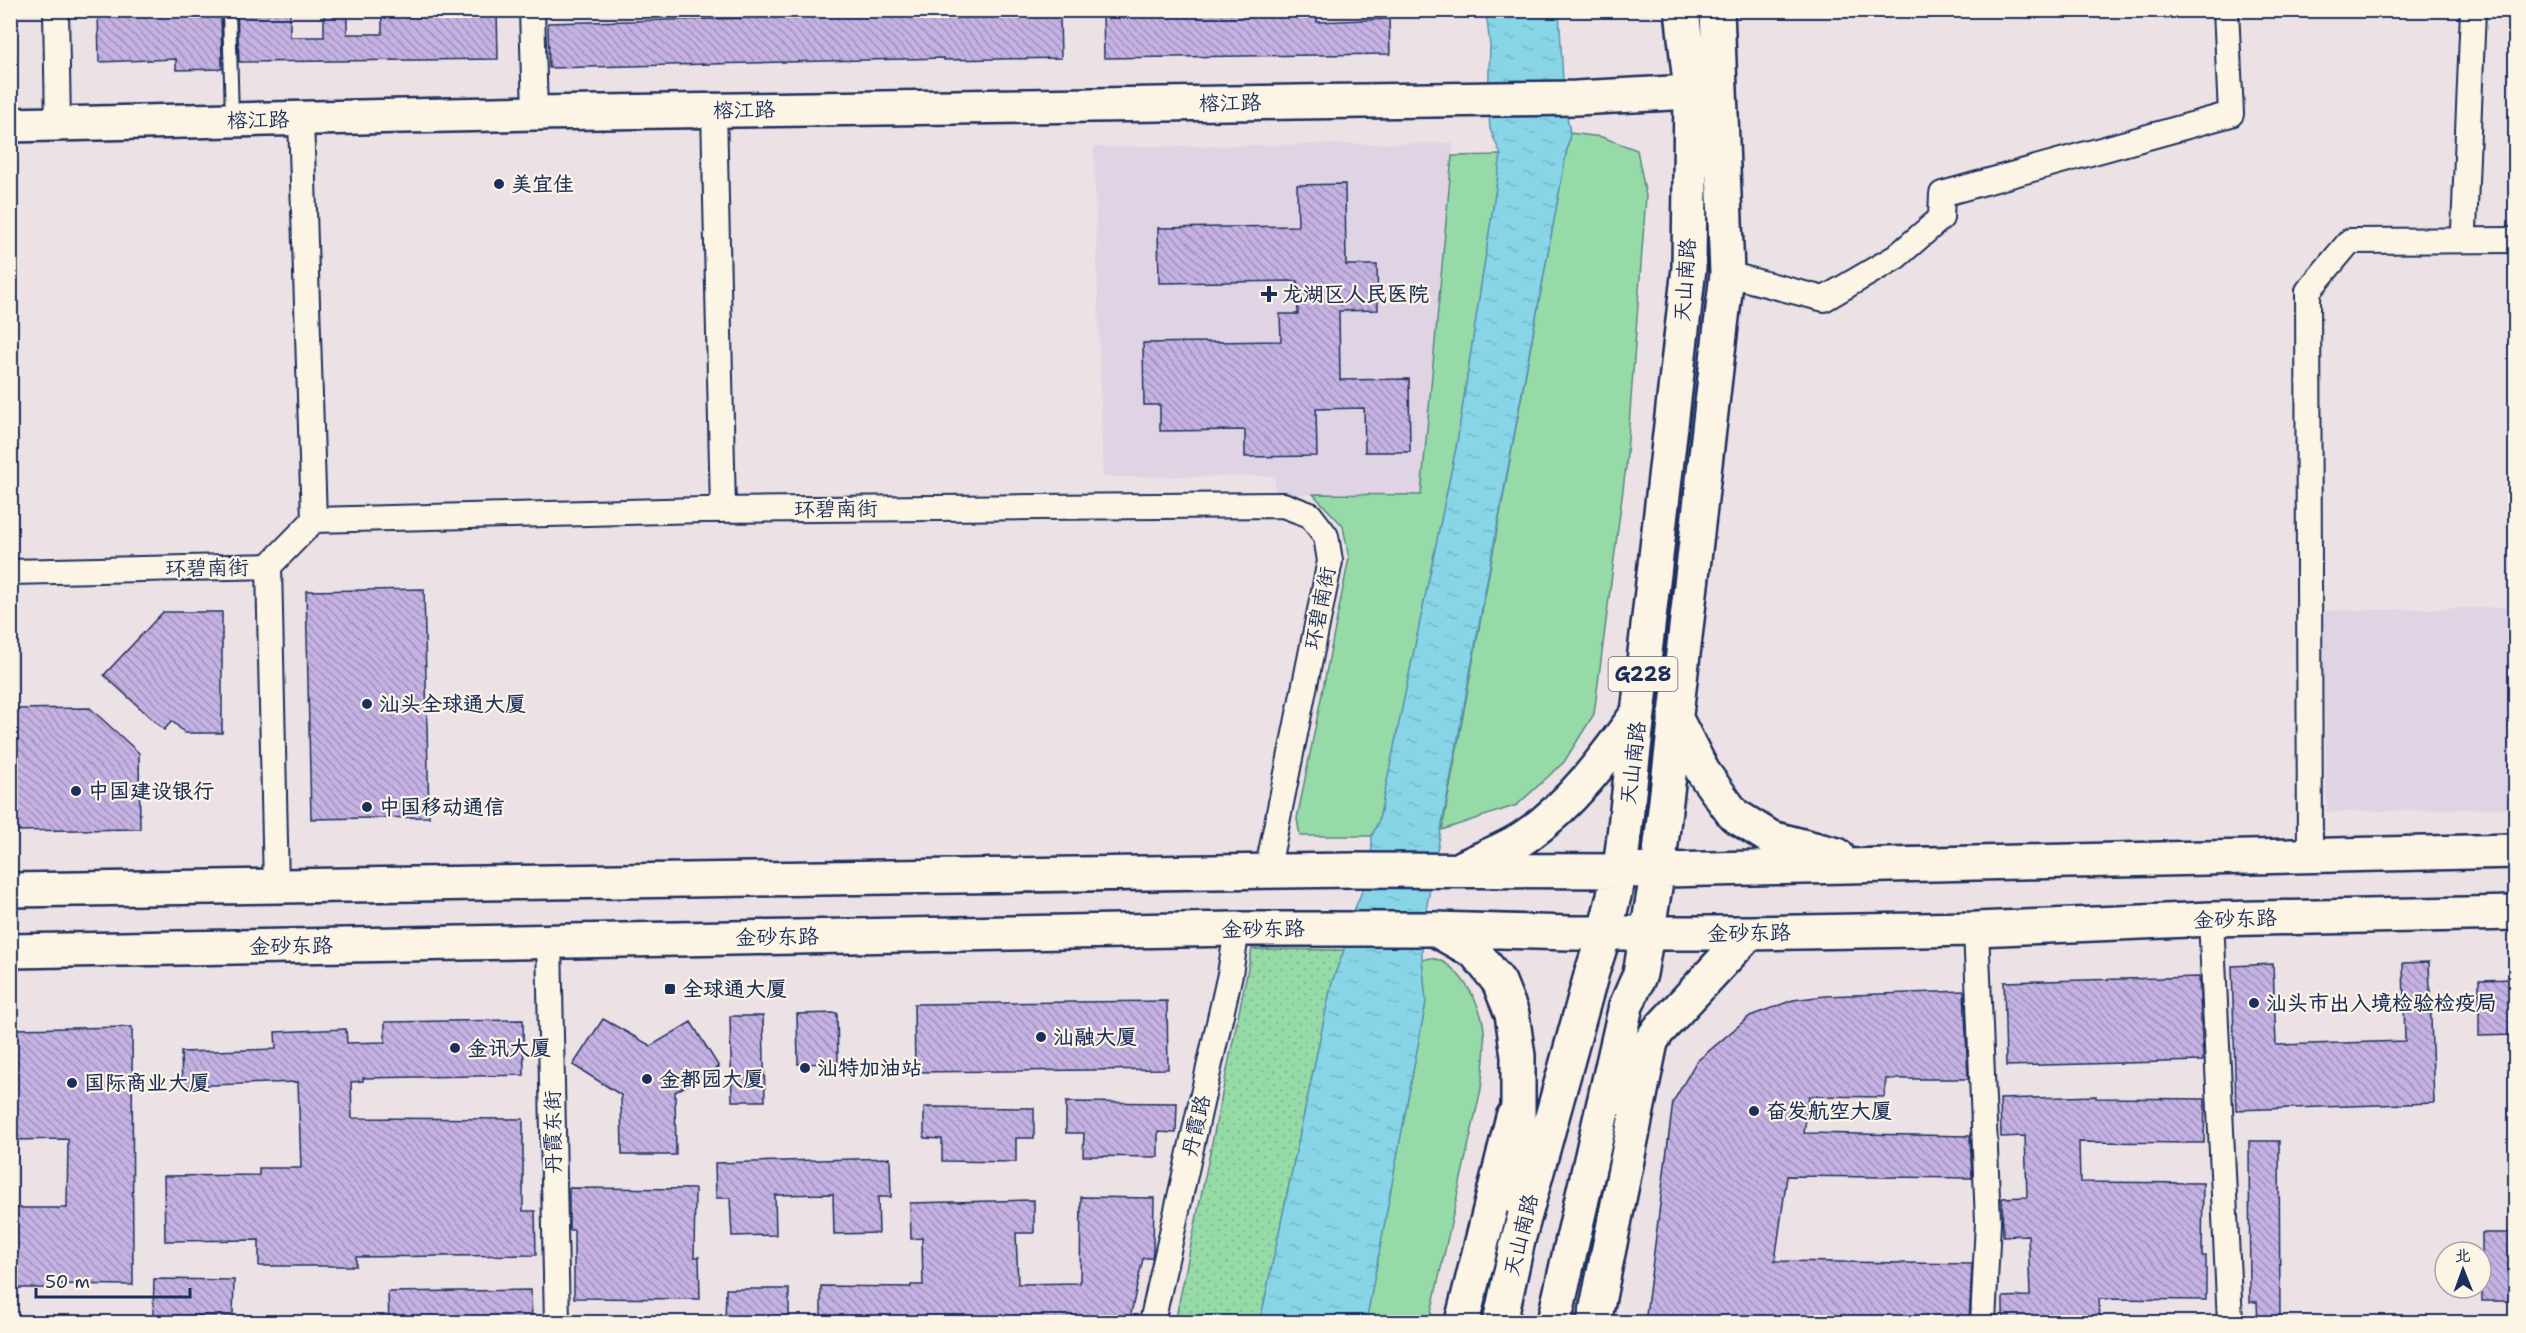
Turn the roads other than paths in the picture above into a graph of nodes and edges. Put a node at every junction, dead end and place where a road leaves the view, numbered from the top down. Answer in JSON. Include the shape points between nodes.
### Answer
{"nodes":[{"id":1,"x":56,"y":10,"type":"edge"},
{"id":2,"x":230,"y":10,"type":"edge"},
{"id":3,"x":532,"y":10,"type":"edge"},
{"id":4,"x":1682,"y":10,"type":"edge"},
{"id":5,"x":1717,"y":10,"type":"edge"},
{"id":6,"x":2226,"y":10,"type":"edge"},
{"id":7,"x":2474,"y":10,"type":"edge"},
{"id":8,"x":1691,"y":92,"type":"junction"},
{"id":9,"x":714,"y":110,"type":"junction"},
{"id":10,"x":535,"y":113,"type":"junction"},
{"id":11,"x":301,"y":119,"type":"junction"},
{"id":12,"x":232,"y":120,"type":"junction"},
{"id":13,"x":10,"y":125,"type":"edge"},
{"id":14,"x":58,"y":125,"type":"junction"},
{"id":15,"x":2464,"y":230,"type":"dead end"},
{"id":16,"x":2516,"y":240,"type":"edge"},
{"id":17,"x":1727,"y":274,"type":"junction"},
{"id":18,"x":723,"y":510,"type":"junction"},
{"id":19,"x":314,"y":520,"type":"junction"},
{"id":20,"x":269,"y":566,"type":"junction"},
{"id":21,"x":10,"y":572,"type":"edge"},
{"id":22,"x":1639,"y":711,"type":"junction"},
{"id":23,"x":1675,"y":717,"type":"junction"},
{"id":24,"x":2516,"y":851,"type":"edge"},
{"id":25,"x":2310,"y":856,"type":"junction"},
{"id":26,"x":1876,"y":866,"type":"junction"},
{"id":27,"x":1450,"y":870,"type":"junction"},
{"id":28,"x":1659,"y":870,"type":"junction"},
{"id":29,"x":1620,"y":871,"type":"junction"},
{"id":30,"x":1267,"y":872,"type":"junction"},
{"id":31,"x":276,"y":886,"type":"junction"},
{"id":32,"x":10,"y":891,"type":"edge"},
{"id":33,"x":2516,"y":913,"type":"edge"},
{"id":34,"x":2211,"y":919,"type":"junction"},
{"id":35,"x":1237,"y":929,"type":"junction"},
{"id":36,"x":1435,"y":929,"type":"junction"},
{"id":37,"x":1976,"y":929,"type":"junction"},
{"id":38,"x":1605,"y":932,"type":"junction"},
{"id":39,"x":1648,"y":933,"type":"junction"},
{"id":40,"x":1749,"y":933,"type":"junction"},
{"id":41,"x":549,"y":941,"type":"junction"},
{"id":42,"x":10,"y":951,"type":"edge"},
{"id":43,"x":1650,"y":1042,"type":"junction"},
{"id":44,"x":1518,"y":1096,"type":"junction"},
{"id":45,"x":1601,"y":1114,"type":"junction"},
{"id":46,"x":1518,"y":1240,"type":"junction"},
{"id":47,"x":557,"y":1323,"type":"edge"},
{"id":48,"x":1152,"y":1323,"type":"edge"},
{"id":49,"x":1462,"y":1323,"type":"edge"},
{"id":50,"x":1500,"y":1323,"type":"edge"},
{"id":51,"x":1554,"y":1323,"type":"edge"},
{"id":52,"x":1594,"y":1323,"type":"edge"},
{"id":53,"x":1983,"y":1323,"type":"edge"},
{"id":54,"x":2230,"y":1323,"type":"edge"}],
"edges":[{"from":1,"to":14,"type":"street"},
{"from":2,"to":12,"type":"lane"},
{"from":3,"to":10,"type":"street"},
{"from":4,"to":8,"type":"main road","name":"天山南路","number":"G228"},
{"from":5,"to":17,"type":"main road","name":"天山南路","number":"G228"},
{"from":6,"to":17,"type":"street","via":[[2231,114],[1942,194],[1941,218],[1896,257],[1824,299]]},
{"from":7,"to":15,"type":"street"},
{"from":8,"to":9,"type":"main road","name":"榕江路","via":[[1576,99]]},
{"from":8,"to":22,"type":"main road","name":"天山南路","number":"G228","via":[[1689,268]]},
{"from":9,"to":10,"type":"main road","name":"榕江路"},
{"from":9,"to":18,"type":"street"},
{"from":10,"to":11,"type":"main road","name":"榕江路"},
{"from":11,"to":12,"type":"main road","name":"榕江路"},
{"from":11,"to":19,"type":"street"},
{"from":12,"to":14,"type":"main road","name":"榕江路"},
{"from":13,"to":14,"type":"main road","name":"榕江路"},
{"from":16,"to":25,"type":"street","via":[[2350,241],[2308,291]]},
{"from":17,"to":23,"type":"main road","name":"天山南路","number":"G228"},
{"from":18,"to":19,"type":"street","name":"环碧南街"},
{"from":18,"to":30,"type":"street","name":"环碧南街","via":[[1283,505],[1310,515],[1326,536],[1330,561]]},
{"from":19,"to":20,"type":"street","name":"环碧南街"},
{"from":20,"to":21,"type":"street","name":"环碧南街"},
{"from":20,"to":31,"type":"street"},
{"from":22,"to":27,"type":"main road","via":[[1603,762],[1526,836]]},
{"from":22,"to":29,"type":"main road","name":"天山南路","number":"G228"},
{"from":23,"to":26,"type":"main road","via":[[1703,772],[1734,815],[1771,838]]},
{"from":23,"to":28,"type":"main road","name":"天山南路","number":"G228"},
{"from":24,"to":25,"type":"main road"},
{"from":25,"to":26,"type":"main road"},
{"from":26,"to":28,"type":"main road"},
{"from":27,"to":29,"type":"main road"},
{"from":27,"to":30,"type":"main road"},
{"from":28,"to":29,"type":"main road"},
{"from":28,"to":39,"type":"main road","name":"天山南路","number":"G228"},
{"from":29,"to":38,"type":"main road","name":"天山南路","number":"G228"},
{"from":30,"to":31,"type":"main road"},
{"from":31,"to":32,"type":"main road"},
{"from":33,"to":34,"type":"main road","name":"金砂东路"},
{"from":34,"to":37,"type":"main road","name":"金砂东路"},
{"from":34,"to":54,"type":"street"},
{"from":35,"to":36,"type":"main road","name":"金砂东路"},
{"from":35,"to":41,"type":"main road","name":"金砂东路"},
{"from":35,"to":48,"type":"street","name":"丹霞路"},
{"from":36,"to":38,"type":"main road","name":"金砂东路"},
{"from":36,"to":44,"type":"main road","via":[[1475,952],[1499,982],[1512,1014]]},
{"from":37,"to":40,"type":"main road","name":"金砂东路"},
{"from":37,"to":53,"type":"street","via":[[1988,1222]]},
{"from":38,"to":39,"type":"main road","name":"金砂东路"},
{"from":38,"to":46,"type":"main road","name":"天山南路","number":"G228"},
{"from":39,"to":40,"type":"main road","name":"金砂东路"},
{"from":39,"to":45,"type":"main road","name":"天山南路","number":"G228"},
{"from":40,"to":43,"type":"main road"},
{"from":41,"to":42,"type":"main road","name":"金砂东路"},
{"from":41,"to":47,"type":"street","name":"丹霞东街"},
{"from":43,"to":45,"type":"main road"},
{"from":43,"to":52,"type":"main road"},
{"from":44,"to":46,"type":"main road"},
{"from":44,"to":49,"type":"main road","name":"天山南路"},
{"from":45,"to":51,"type":"main road","name":"天山南路","number":"G228"},
{"from":46,"to":50,"type":"main road","name":"天山南路","number":"G228"}]}
